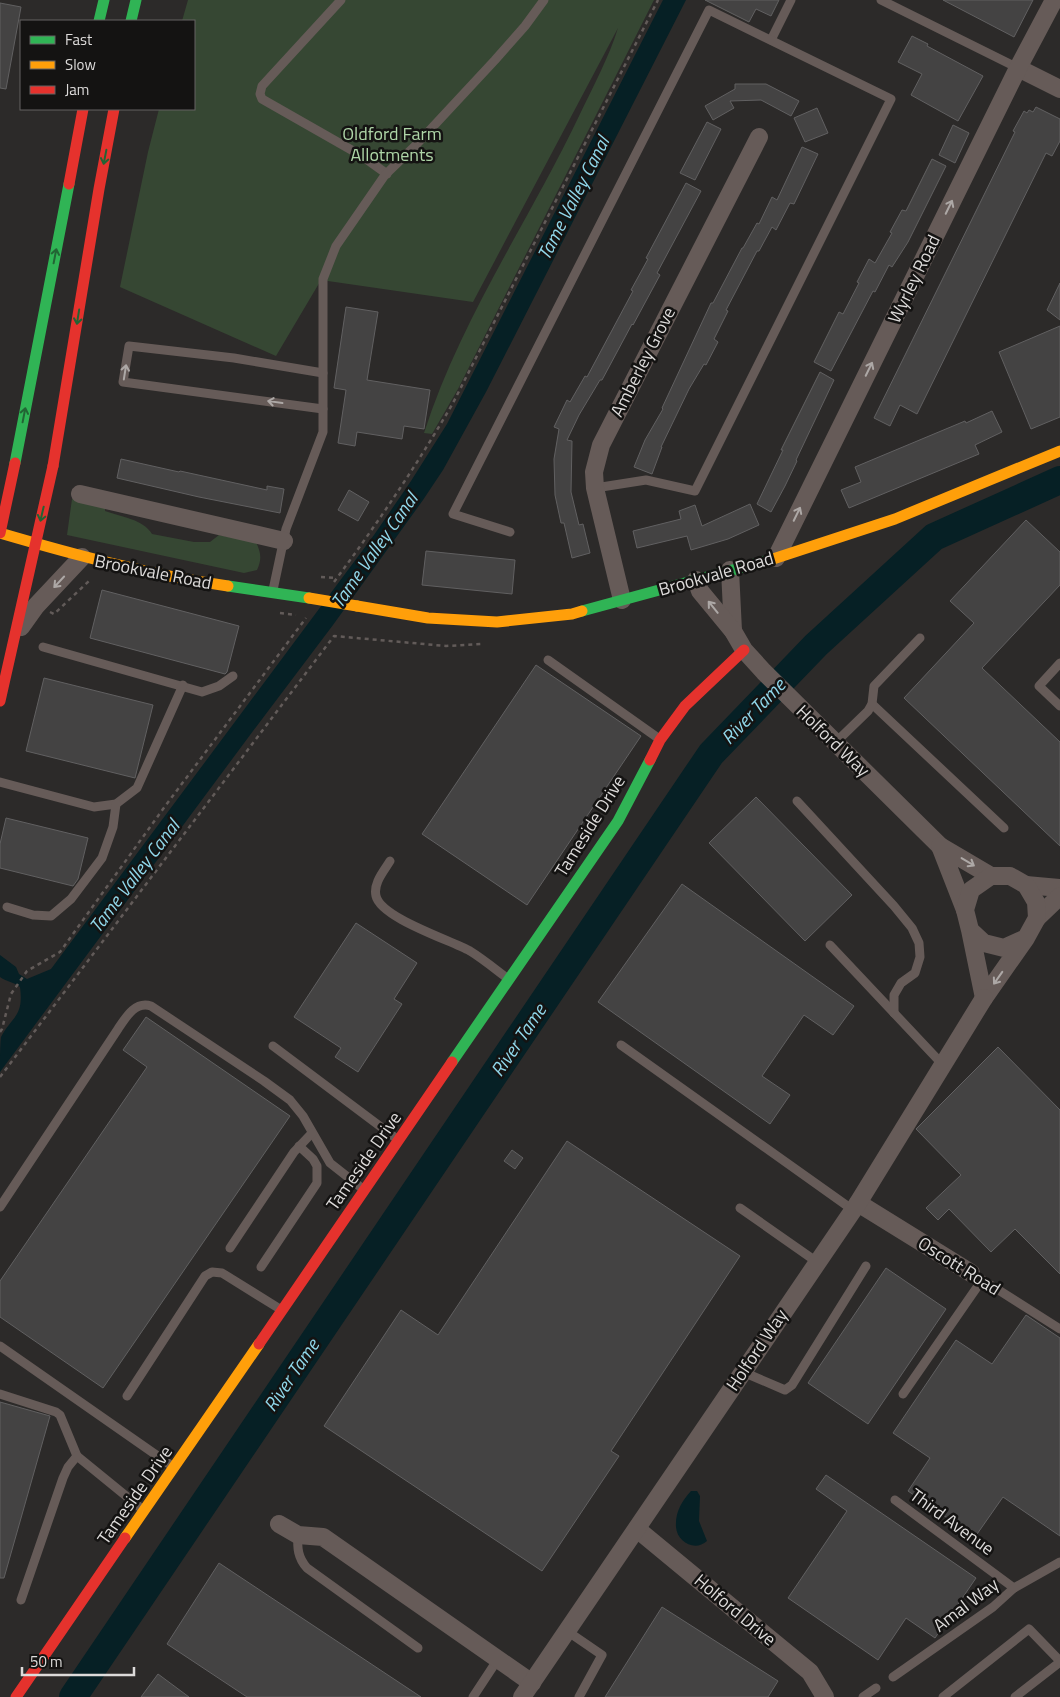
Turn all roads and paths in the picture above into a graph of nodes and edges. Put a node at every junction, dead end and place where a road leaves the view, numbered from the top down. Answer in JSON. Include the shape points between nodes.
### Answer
{"nodes":[{"id":1,"x":104,"y":0,"type":"edge"},
{"id":2,"x":136,"y":0,"type":"edge"},
{"id":3,"x":341,"y":0,"type":"edge"},
{"id":4,"x":544,"y":0,"type":"edge"},
{"id":5,"x":658,"y":0,"type":"edge"},
{"id":6,"x":790,"y":0,"type":"edge"},
{"id":7,"x":881,"y":0,"type":"edge"},
{"id":8,"x":1054,"y":0,"type":"edge"},
{"id":9,"x":99,"y":20,"type":"edge"},
{"id":10,"x":131,"y":20,"type":"edge"},
{"id":11,"x":771,"y":40,"type":"junction"},
{"id":12,"x":1018,"y":68,"type":"junction"},
{"id":13,"x":1060,"y":89,"type":"edge"},
{"id":14,"x":83,"y":110,"type":"edge"},
{"id":15,"x":114,"y":110,"type":"edge"},
{"id":16,"x":759,"y":137,"type":"dead end"},
{"id":17,"x":387,"y":174,"type":"junction"},
{"id":18,"x":323,"y":373,"type":"junction"},
{"id":19,"x":323,"y":409,"type":"junction"},
{"id":20,"x":1060,"y":450,"type":"edge"},
{"id":21,"x":595,"y":488,"type":"junction"},
{"id":22,"x":80,"y":494,"type":"dead end"},
{"id":23,"x":510,"y":532,"type":"dead end"},
{"id":24,"x":0,"y":533,"type":"edge"},
{"id":25,"x":284,"y":541,"type":"junction"},
{"id":26,"x":82,"y":557,"type":"junction"},
{"id":27,"x":776,"y":558,"type":"junction"},
{"id":28,"x":730,"y":570,"type":"junction"},
{"id":29,"x":696,"y":580,"type":"junction"},
{"id":30,"x":331,"y":586,"type":"dead end"},
{"id":31,"x":272,"y":593,"type":"junction"},
{"id":32,"x":622,"y":600,"type":"junction"},
{"id":33,"x":307,"y":618,"type":"dead end"},
{"id":34,"x":497,"y":622,"type":"junction"},
{"id":35,"x":732,"y":631,"type":"junction"},
{"id":36,"x":920,"y":638,"type":"dead end"},
{"id":37,"x":42,"y":647,"type":"dead end"},
{"id":38,"x":744,"y":650,"type":"junction"},
{"id":39,"x":2,"y":655,"type":"edge"},
{"id":40,"x":548,"y":660,"type":"dead end"},
{"id":41,"x":1060,"y":664,"type":"edge"},
{"id":42,"x":234,"y":676,"type":"dead end"},
{"id":43,"x":183,"y":685,"type":"junction"},
{"id":44,"x":0,"y":701,"type":"edge"},
{"id":45,"x":872,"y":704,"type":"junction"},
{"id":46,"x":1060,"y":706,"type":"edge"},
{"id":47,"x":660,"y":740,"type":"junction"},
{"id":48,"x":835,"y":743,"type":"junction"},
{"id":49,"x":0,"y":782,"type":"edge"},
{"id":50,"x":797,"y":801,"type":"dead end"},
{"id":51,"x":116,"y":804,"type":"junction"},
{"id":52,"x":1004,"y":828,"type":"dead end"},
{"id":53,"x":940,"y":846,"type":"junction"},
{"id":54,"x":390,"y":861,"type":"dead end"},
{"id":55,"x":991,"y":876,"type":"junction"},
{"id":56,"x":1026,"y":884,"type":"junction"},
{"id":57,"x":1060,"y":888,"type":"edge"},
{"id":58,"x":1060,"y":896,"type":"edge"},
{"id":59,"x":7,"y":907,"type":"dead end"},
{"id":60,"x":965,"y":910,"type":"junction"},
{"id":61,"x":1037,"y":918,"type":"junction"},
{"id":62,"x":970,"y":930,"type":"junction"},
{"id":63,"x":1026,"y":938,"type":"junction"},
{"id":64,"x":830,"y":945,"type":"dead end"},
{"id":65,"x":509,"y":980,"type":"junction"},
{"id":66,"x":984,"y":998,"type":"junction"},
{"id":67,"x":894,"y":1013,"type":"junction"},
{"id":68,"x":0,"y":1032,"type":"edge"},
{"id":69,"x":621,"y":1045,"type":"dead end"},
{"id":70,"x":272,"y":1046,"type":"dead end"},
{"id":71,"x":943,"y":1065,"type":"junction"},
{"id":72,"x":0,"y":1078,"type":"edge"},
{"id":73,"x":312,"y":1132,"type":"junction"},
{"id":74,"x":399,"y":1141,"type":"junction"},
{"id":75,"x":299,"y":1146,"type":"junction"},
{"id":76,"x":365,"y":1190,"type":"junction"},
{"id":77,"x":856,"y":1206,"type":"junction"},
{"id":78,"x":0,"y":1207,"type":"edge"},
{"id":79,"x":740,"y":1208,"type":"dead end"},
{"id":80,"x":230,"y":1248,"type":"dead end"},
{"id":81,"x":817,"y":1262,"type":"junction"},
{"id":82,"x":866,"y":1266,"type":"dead end"},
{"id":83,"x":261,"y":1267,"type":"dead end"},
{"id":84,"x":977,"y":1276,"type":"junction"},
{"id":85,"x":282,"y":1311,"type":"junction"},
{"id":86,"x":1060,"y":1329,"type":"edge"},
{"id":87,"x":0,"y":1346,"type":"edge"},
{"id":88,"x":743,"y":1372,"type":"junction"},
{"id":89,"x":0,"y":1394,"type":"edge"},
{"id":90,"x":903,"y":1394,"type":"dead end"},
{"id":91,"x":127,"y":1396,"type":"dead end"},
{"id":92,"x":77,"y":1456,"type":"junction"},
{"id":93,"x":174,"y":1468,"type":"junction"},
{"id":94,"x":895,"y":1500,"type":"dead end"},
{"id":95,"x":144,"y":1511,"type":"junction"},
{"id":96,"x":279,"y":1524,"type":"dead end"},
{"id":97,"x":638,"y":1529,"type":"junction"},
{"id":98,"x":298,"y":1535,"type":"junction"},
{"id":99,"x":1060,"y":1562,"type":"edge"},
{"id":100,"x":1014,"y":1588,"type":"junction"},
{"id":101,"x":21,"y":1600,"type":"dead end"},
{"id":102,"x":567,"y":1631,"type":"junction"},
{"id":103,"x":418,"y":1648,"type":"dead end"},
{"id":104,"x":498,"y":1659,"type":"junction"},
{"id":105,"x":1060,"y":1662,"type":"edge"},
{"id":106,"x":893,"y":1677,"type":"dead end"},
{"id":107,"x":876,"y":1688,"type":"dead end"},
{"id":108,"x":527,"y":1690,"type":"edge"},
{"id":109,"x":16,"y":1697,"type":"edge"},
{"id":110,"x":473,"y":1697,"type":"edge"},
{"id":111,"x":579,"y":1697,"type":"edge"},
{"id":112,"x":825,"y":1697,"type":"edge"},
{"id":113,"x":863,"y":1697,"type":"edge"},
{"id":114,"x":943,"y":1697,"type":"edge"},
{"id":115,"x":1015,"y":1697,"type":"edge"}],
"edges":[{"from":1,"to":9,"type":"main road"},
{"from":2,"to":10,"type":"main road"},
{"from":3,"to":17,"type":"lane","via":[[262,86],[260,94]]},
{"from":4,"to":17,"type":"lane","via":[[495,60]]},
{"from":5,"to":30,"type":"path","via":[[453,403],[394,497]]},
{"from":6,"to":11,"type":"lane"},
{"from":7,"to":12,"type":"lane"},
{"from":8,"to":12,"type":"street","name":"Wyrley Road"},
{"from":11,"to":21,"type":"lane","via":[[891,99],[695,492],[646,480]]},
{"from":11,"to":23,"type":"lane","via":[[709,10],[453,514]]},
{"from":12,"to":13,"type":"street"},
{"from":27,"to":12,"type":"street","name":"Wyrley Road","one_way":true},
{"from":24,"to":14,"type":"main road","one_way":true,"bridge":true},
{"from":15,"to":44,"type":"main road","one_way":true,"bridge":true,"via":[[53,466]]},
{"from":16,"to":21,"type":"street","name":"Amberley Grove","via":[[601,445],[594,472]]},
{"from":17,"to":18,"type":"lane","via":[[336,246],[323,280]]},
{"from":18,"to":19,"type":"lane"},
{"from":19,"to":18,"type":"lane","one_way":true,"via":[[123,382],[129,346],[234,358]]},
{"from":19,"to":25,"type":"lane","via":[[323,432]]},
{"from":20,"to":27,"type":"main road","name":"Brookvale Road","via":[[895,520]]},
{"from":21,"to":32,"type":"street","name":"Amberley Grove"},
{"from":22,"to":25,"type":"street"},
{"from":24,"to":26,"type":"main road","name":"Brookvale Road"},
{"from":25,"to":31,"type":"lane"},
{"from":26,"to":31,"type":"main road","name":"Brookvale Road","via":[[186,580]]},
{"from":26,"to":39,"type":"street","one_way":true,"via":[[36,606]]},
{"from":27,"to":28,"type":"main road","name":"Brookvale Road"},
{"from":28,"to":29,"type":"main road","name":"Brookvale Road"},
{"from":28,"to":35,"type":"street"},
{"from":29,"to":32,"type":"main road","name":"Brookvale Road"},
{"from":35,"to":29,"type":"street","name":"Holford Way","one_way":true,"via":[[700,591]]},
{"from":31,"to":34,"type":"main road","name":"Brookvale Road","bridge":true,"via":[[428,618]]},
{"from":32,"to":34,"type":"main road","name":"Brookvale Road","via":[[572,614]]},
{"from":33,"to":68,"type":"path","via":[[60,952],[28,971],[10,994]]},
{"from":34,"to":72,"type":"path","via":[[488,643],[446,646],[334,636]]},
{"from":35,"to":38,"type":"street","name":"Holford Way"},
{"from":36,"to":45,"type":"lane","via":[[874,686]]},
{"from":37,"to":43,"type":"lane"},
{"from":38,"to":47,"type":"main road","name":"Tameside Drive","via":[[685,706]]},
{"from":38,"to":48,"type":"street","name":"Holford Way"},
{"from":40,"to":47,"type":"lane"},
{"from":41,"to":46,"type":"lane","via":[[1039,686]]},
{"from":42,"to":43,"type":"lane","via":[[202,692]]},
{"from":43,"to":51,"type":"lane","via":[[137,788]]},
{"from":45,"to":48,"type":"lane"},
{"from":45,"to":52,"type":"lane"},
{"from":47,"to":65,"type":"main road","name":"Tameside Drive","via":[[618,822]]},
{"from":48,"to":53,"type":"street","name":"Holford Way"},
{"from":49,"to":51,"type":"lane","via":[[94,807]]},
{"from":50,"to":67,"type":"lane","via":[[894,906],[912,928],[919,943],[920,957],[915,973],[901,983],[894,995]]},
{"from":51,"to":59,"type":"lane","via":[[113,827],[102,858],[71,899],[51,916],[32,915]]},
{"from":53,"to":55,"type":"street","name":"Holford Way","one_way":true},
{"from":53,"to":60,"type":"street","name":"Holford Way"},
{"from":54,"to":65,"type":"lane","via":[[376,884],[376,898],[380,903],[407,923],[471,952]]},
{"from":55,"to":56,"type":"street","via":[[1010,876]]},
{"from":55,"to":60,"type":"street","via":[[971,890]]},
{"from":56,"to":57,"type":"street"},
{"from":56,"to":61,"type":"street","via":[[1036,902]]},
{"from":58,"to":61,"type":"street"},
{"from":60,"to":62,"type":"street"},
{"from":61,"to":63,"type":"street"},
{"from":62,"to":63,"type":"street","via":[[984,943],[1004,948]]},
{"from":62,"to":66,"type":"street"},
{"from":63,"to":66,"type":"street","name":"Holford Way","one_way":true},
{"from":64,"to":67,"type":"lane"},
{"from":65,"to":74,"type":"main road","name":"Tameside Drive"},
{"from":66,"to":71,"type":"street","name":"Holford Way"},
{"from":67,"to":71,"type":"lane"},
{"from":69,"to":77,"type":"lane"},
{"from":70,"to":74,"type":"lane"},
{"from":71,"to":77,"type":"street","name":"Holford Way"},
{"from":73,"to":75,"type":"lane"},
{"from":73,"to":76,"type":"lane","via":[[330,1163]]},
{"from":73,"to":78,"type":"lane","via":[[304,1116],[277,1090],[145,1004],[131,1012],[118,1029]]},
{"from":74,"to":76,"type":"main road","name":"Tameside Drive"},
{"from":75,"to":80,"type":"lane"},
{"from":75,"to":83,"type":"lane","via":[[317,1166],[317,1183]]},
{"from":76,"to":85,"type":"main road","name":"Tameside Drive"},
{"from":77,"to":81,"type":"street","name":"Holford Way"},
{"from":77,"to":84,"type":"street","name":"Oscott Road"},
{"from":79,"to":81,"type":"lane"},
{"from":81,"to":88,"type":"street","name":"Holford Way"},
{"from":82,"to":88,"type":"lane","via":[[792,1385],[785,1390]]},
{"from":84,"to":86,"type":"lane","name":"Oscott Road"},
{"from":84,"to":90,"type":"lane"},
{"from":85,"to":91,"type":"lane","via":[[222,1273],[212,1272],[205,1276]]},
{"from":85,"to":93,"type":"main road","name":"Tameside Drive"},
{"from":87,"to":93,"type":"lane"},
{"from":88,"to":97,"type":"street","name":"Holford Way"},
{"from":89,"to":92,"type":"lane","via":[[60,1415]]},
{"from":92,"to":95,"type":"lane"},
{"from":92,"to":101,"type":"lane","via":[[63,1478]]},
{"from":93,"to":95,"type":"main road","name":"Tameside Drive"},
{"from":94,"to":100,"type":"lane","name":"Third Avenue"},
{"from":95,"to":109,"type":"main road","name":"Tameside Drive"},
{"from":96,"to":98,"type":"street"},
{"from":97,"to":102,"type":"street","name":"Holford Way"},
{"from":97,"to":112,"type":"street","name":"Holford Drive","via":[[810,1672]]},
{"from":98,"to":103,"type":"lane","via":[[299,1555],[307,1568]]},
{"from":98,"to":104,"type":"street","via":[[323,1537]]},
{"from":99,"to":100,"type":"lane","name":"Amal Way"},
{"from":100,"to":106,"type":"lane","name":"Amal Way","via":[[993,1608]]},
{"from":102,"to":108,"type":"street","name":"Holford Way"},
{"from":102,"to":111,"type":"lane","via":[[602,1655]]},
{"from":104,"to":108,"type":"street"},
{"from":104,"to":110,"type":"lane"},
{"from":105,"to":114,"type":"lane","via":[[1030,1629]]},
{"from":105,"to":115,"type":"lane"},
{"from":107,"to":113,"type":"lane"}]}
